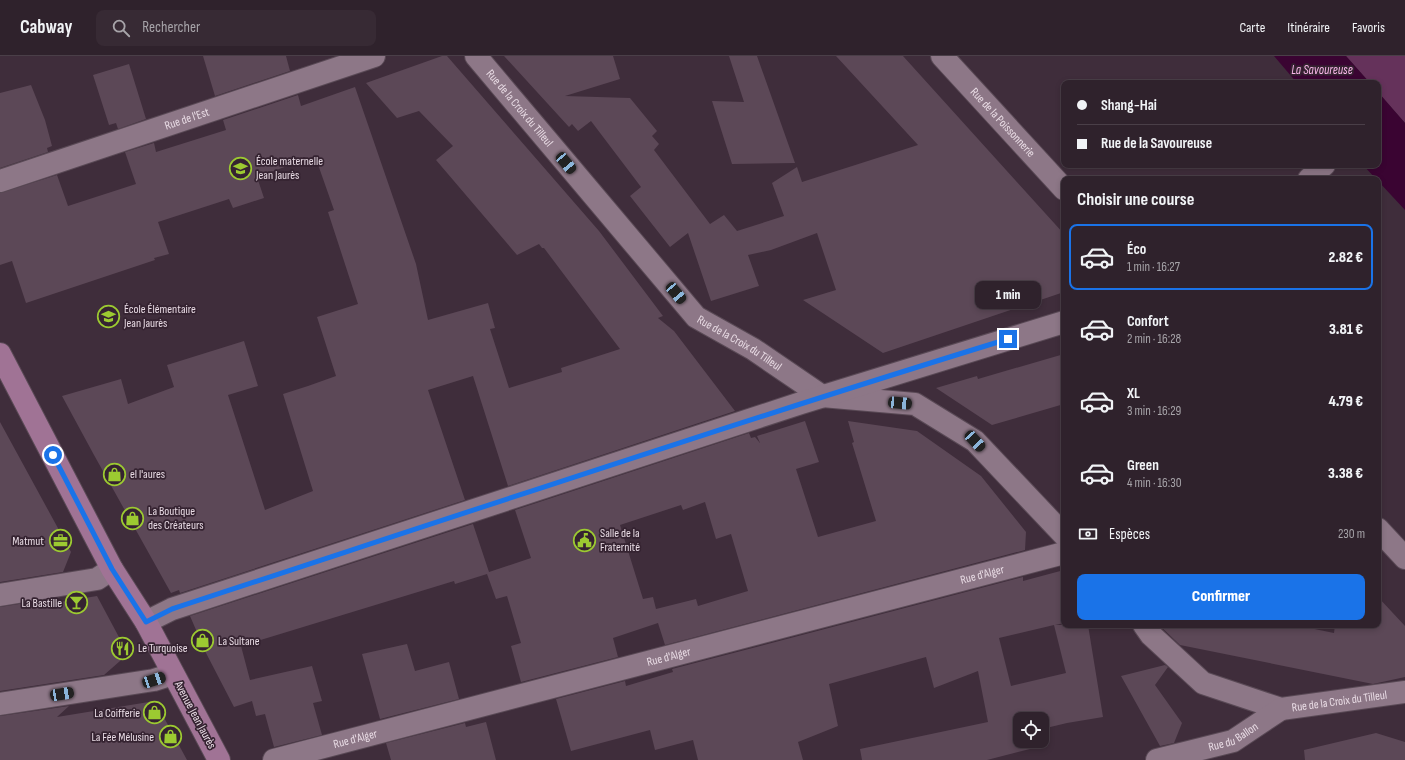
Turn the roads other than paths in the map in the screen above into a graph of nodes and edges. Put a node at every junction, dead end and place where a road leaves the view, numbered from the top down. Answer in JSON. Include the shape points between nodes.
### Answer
{"nodes":[{"id":1,"x":374,"y":56,"type":"edge"},
{"id":2,"x":476,"y":56,"type":"edge"},
{"id":3,"x":942,"y":56,"type":"edge"},
{"id":4,"x":1321,"y":168,"type":"edge"},
{"id":5,"x":1312,"y":176,"type":"edge"},
{"id":6,"x":0,"y":181,"type":"edge"},
{"id":7,"x":1061,"y":186,"type":"edge"},
{"id":8,"x":1061,"y":323,"type":"edge"},
{"id":9,"x":0,"y":354,"type":"edge"},
{"id":10,"x":822,"y":396,"type":"junction"},
{"id":11,"x":1061,"y":532,"type":"edge"},
{"id":12,"x":1381,"y":532,"type":"edge"},
{"id":13,"x":1061,"y":554,"type":"edge"},
{"id":14,"x":1405,"y":558,"type":"edge"},
{"id":15,"x":112,"y":569,"type":"junction"},
{"id":16,"x":0,"y":595,"type":"edge"},
{"id":17,"x":146,"y":622,"type":"junction"},
{"id":18,"x":1146,"y":628,"type":"edge"},
{"id":19,"x":173,"y":674,"type":"junction"},
{"id":20,"x":1400,"y":693,"type":"edge"},
{"id":21,"x":0,"y":704,"type":"edge"},
{"id":22,"x":1280,"y":709,"type":"junction"},
{"id":23,"x":219,"y":760,"type":"edge"},
{"id":24,"x":274,"y":760,"type":"edge"},
{"id":25,"x":1157,"y":760,"type":"edge"}],
"edges":[{"from":1,"to":6,"type":"street","name":"Rue de l'Est"},
{"from":2,"to":10,"type":"street","name":"Rue de la Croix du Tilleul","via":[[696,317],[753,349]]},
{"from":3,"to":7,"type":"street","name":"Rue de la Poissonnerie"},
{"from":4,"to":5,"type":"street"},
{"from":8,"to":10,"type":"street"},
{"from":9,"to":15,"type":"main road","name":"Avenue Jean Jaurès"},
{"from":10,"to":11,"type":"street","name":"Rue de la Croix du Tilleul","via":[[915,404],[975,441]]},
{"from":10,"to":17,"type":"street","via":[[172,609]]},
{"from":12,"to":14,"type":"street"},
{"from":13,"to":24,"type":"street","name":"Rue d'Alger"},
{"from":15,"to":16,"type":"street","via":[[97,579]]},
{"from":15,"to":17,"type":"main road","name":"Avenue Jean Jaurès"},
{"from":17,"to":19,"type":"main road","name":"Avenue Jean Jaurès"},
{"from":18,"to":22,"type":"street","name":"Rue de la Croix du Tilleul","via":[[1203,683]]},
{"from":19,"to":21,"type":"street","via":[[154,680]]},
{"from":19,"to":23,"type":"main road","name":"Avenue Jean Jaurès"},
{"from":20,"to":22,"type":"street","name":"Rue de la Croix du Tilleul"},
{"from":22,"to":25,"type":"street","name":"Rue du Ballon","via":[[1233,741]]}]}
